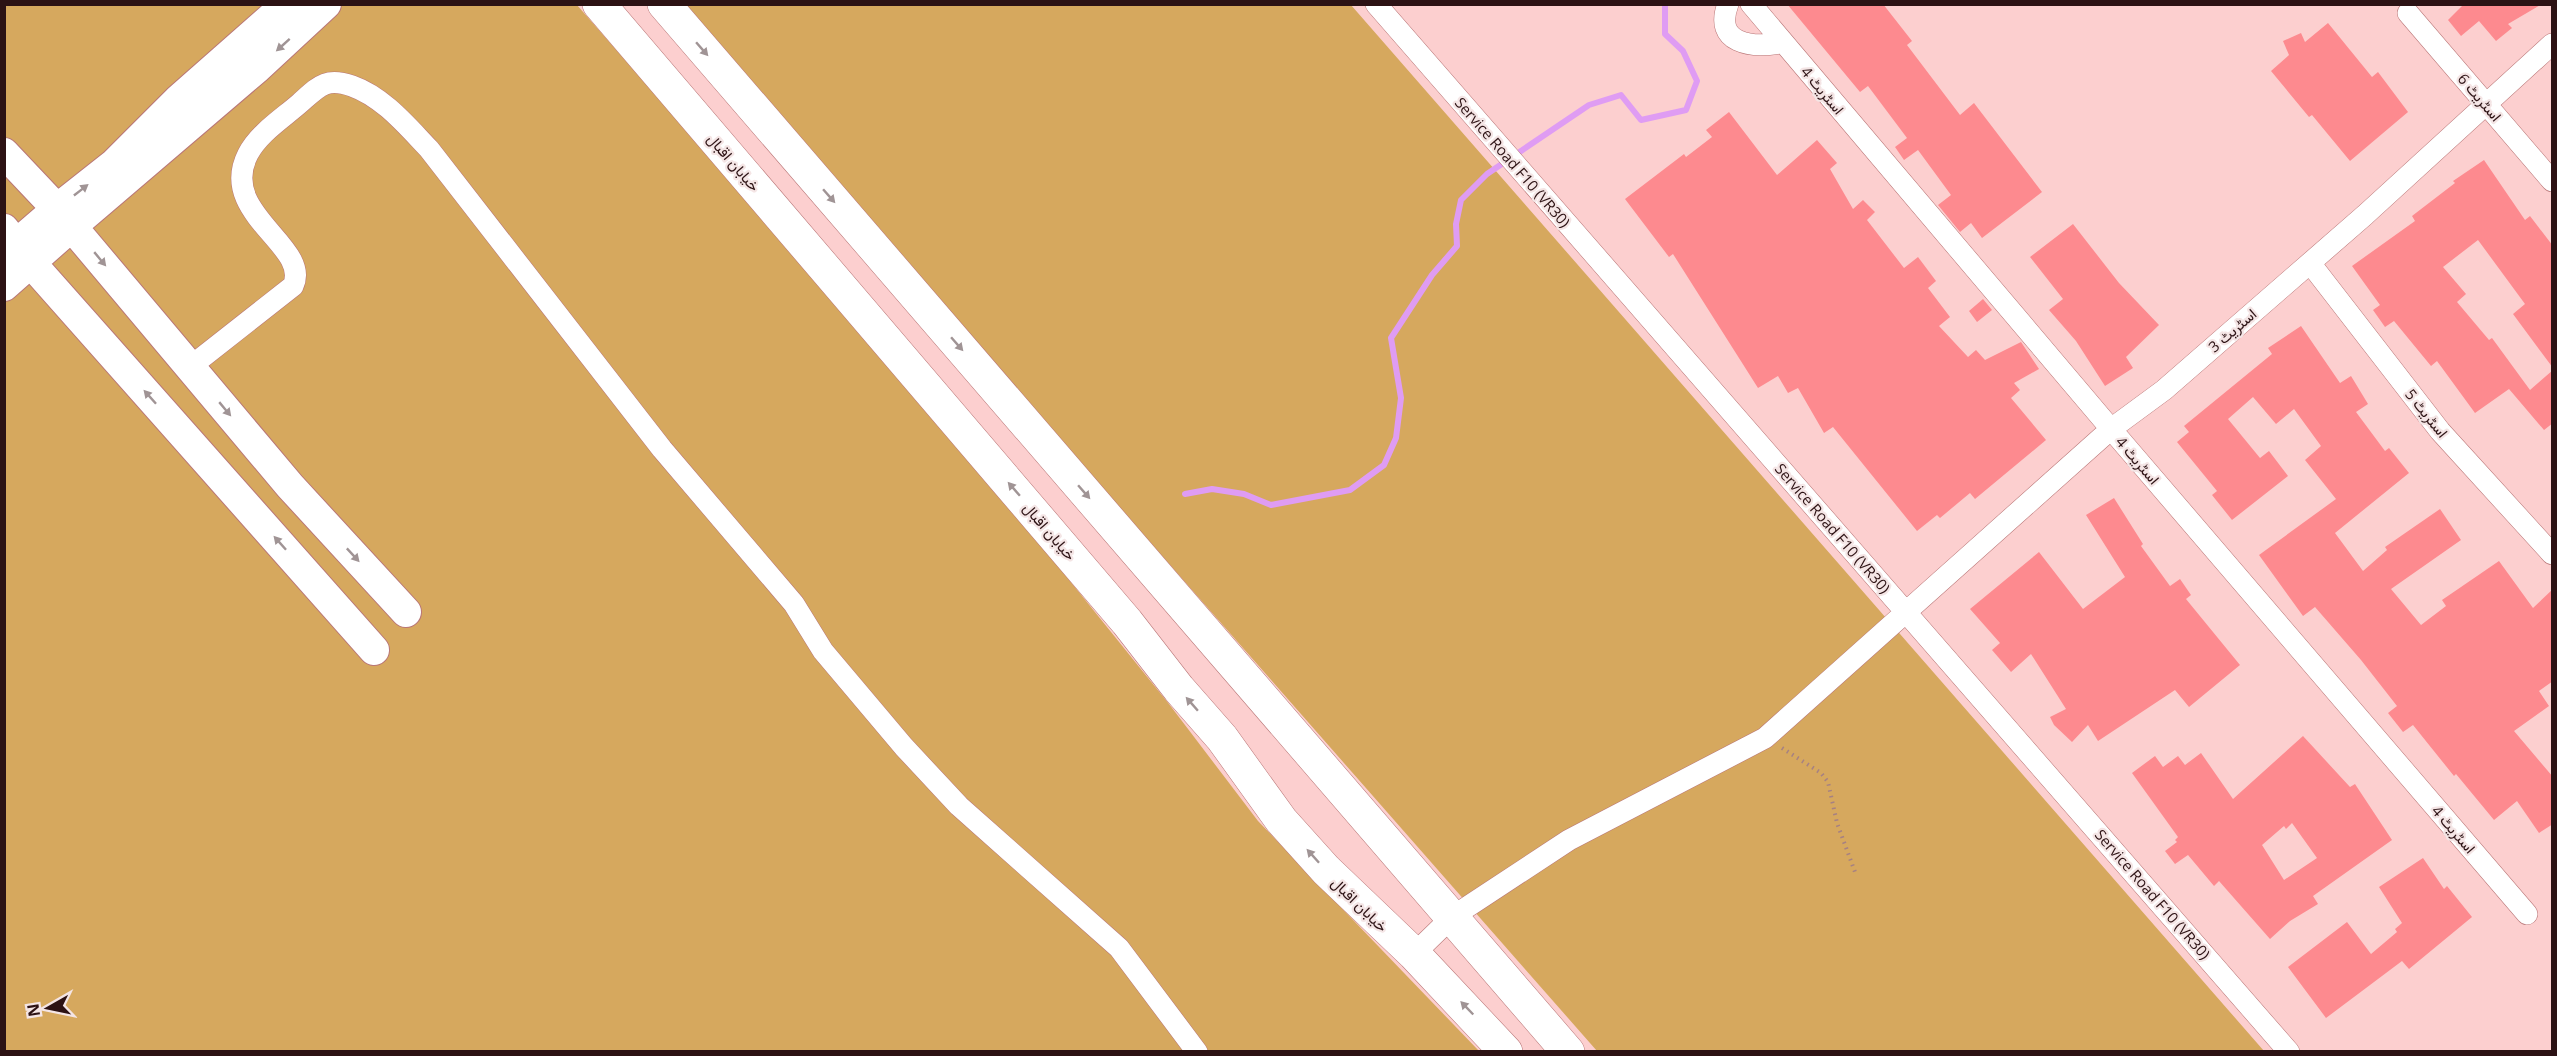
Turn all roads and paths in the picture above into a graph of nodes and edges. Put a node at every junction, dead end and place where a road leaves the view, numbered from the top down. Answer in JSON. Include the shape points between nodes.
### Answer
{"nodes":[{"id":1,"x":286,"y":4,"type":"edge"},
{"id":2,"x":326,"y":4,"type":"edge"},
{"id":3,"x":599,"y":4,"type":"edge"},
{"id":4,"x":664,"y":4,"type":"edge"},
{"id":5,"x":1376,"y":4,"type":"edge"},
{"id":6,"x":1728,"y":4,"type":"edge"},
{"id":7,"x":1751,"y":4,"type":"edge"},
{"id":8,"x":2408,"y":13,"type":"dead end"},
{"id":9,"x":1780,"y":43,"type":"dead end"},
{"id":10,"x":2553,"y":44,"type":"edge"},
{"id":11,"x":2486,"y":105,"type":"junction"},
{"id":12,"x":4,"y":153,"type":"edge"},
{"id":13,"x":2553,"y":181,"type":"edge"},
{"id":14,"x":64,"y":217,"type":"junction"},
{"id":15,"x":14,"y":248,"type":"edge"},
{"id":16,"x":2310,"y":263,"type":"junction"},
{"id":17,"x":4,"y":286,"type":"edge"},
{"id":18,"x":190,"y":367,"type":"junction"},
{"id":19,"x":2111,"y":429,"type":"junction"},
{"id":20,"x":2553,"y":554,"type":"edge"},
{"id":21,"x":1906,"y":610,"type":"junction"},
{"id":22,"x":406,"y":612,"type":"dead end"},
{"id":23,"x":374,"y":650,"type":"dead end"},
{"id":24,"x":1765,"y":738,"type":"junction"},
{"id":25,"x":1855,"y":872,"type":"dead end"},
{"id":26,"x":2527,"y":914,"type":"dead end"},
{"id":27,"x":1452,"y":918,"type":"junction"},
{"id":28,"x":1414,"y":954,"type":"junction"},
{"id":29,"x":1197,"y":1052,"type":"edge"},
{"id":30,"x":1506,"y":1052,"type":"edge"},
{"id":31,"x":1568,"y":1052,"type":"edge"},
{"id":32,"x":2289,"y":1052,"type":"edge"}],
"edges":[{"from":14,"to":1,"type":"street","one_way":true,"via":[[178,100]]},
{"from":2,"to":14,"type":"street","one_way":true,"via":[[257,68]]},
{"from":28,"to":3,"type":"main road","name":"خیابان اقبال","one_way":true,"via":[[1353,899],[1281,820],[1222,738],[1127,622]]},
{"from":4,"to":27,"type":"main road","one_way":true},
{"from":5,"to":21,"type":"street","name":"Service Road F10 (VR30)"},
{"from":6,"to":9,"type":"street","via":[[1728,31],[1736,41],[1760,46]]},
{"from":7,"to":19,"type":"street","name":"اسٹریٹ 4"},
{"from":8,"to":11,"type":"street","name":"اسٹریٹ 6"},
{"from":10,"to":11,"type":"street","name":"اسٹریٹ 3"},
{"from":11,"to":13,"type":"street","name":"اسٹریٹ 6"},
{"from":11,"to":16,"type":"street","name":"اسٹریٹ 3"},
{"from":12,"to":14,"type":"street"},
{"from":14,"to":15,"type":"street"},
{"from":14,"to":18,"type":"street","one_way":true},
{"from":15,"to":17,"type":"street"},
{"from":23,"to":15,"type":"street","one_way":true},
{"from":16,"to":19,"type":"street","name":"اسٹریٹ 3","via":[[2164,390]]},
{"from":16,"to":20,"type":"street","name":"اسٹریٹ 5","via":[[2440,431]]},
{"from":18,"to":22,"type":"street","one_way":true,"via":[[290,486]]},
{"from":18,"to":29,"type":"street","via":[[292,286],[296,278],[295,264],[243,193],[241,181],[249,152],[265,133],[324,83],[338,81],[367,91],[429,149],[662,448],[794,604],[823,651],[904,747],[959,806],[1119,948]]},
{"from":19,"to":21,"type":"street","name":"اسٹریٹ 3"},
{"from":19,"to":26,"type":"street","name":"اسٹریٹ 4"},
{"from":21,"to":24,"type":"street","name":"اسٹریٹ 3"},
{"from":21,"to":32,"type":"street","name":"Service Road F10 (VR30)"},
{"from":24,"to":25,"type":"path","via":[[1821,773],[1828,782],[1837,823]]},
{"from":24,"to":27,"type":"street","name":"اسٹریٹ 3","via":[[1569,840]]},
{"from":27,"to":28,"type":"street","name":"اسٹریٹ 3"},
{"from":27,"to":31,"type":"main road"},
{"from":30,"to":28,"type":"main road","name":"خیابان اقبال","one_way":true}]}
